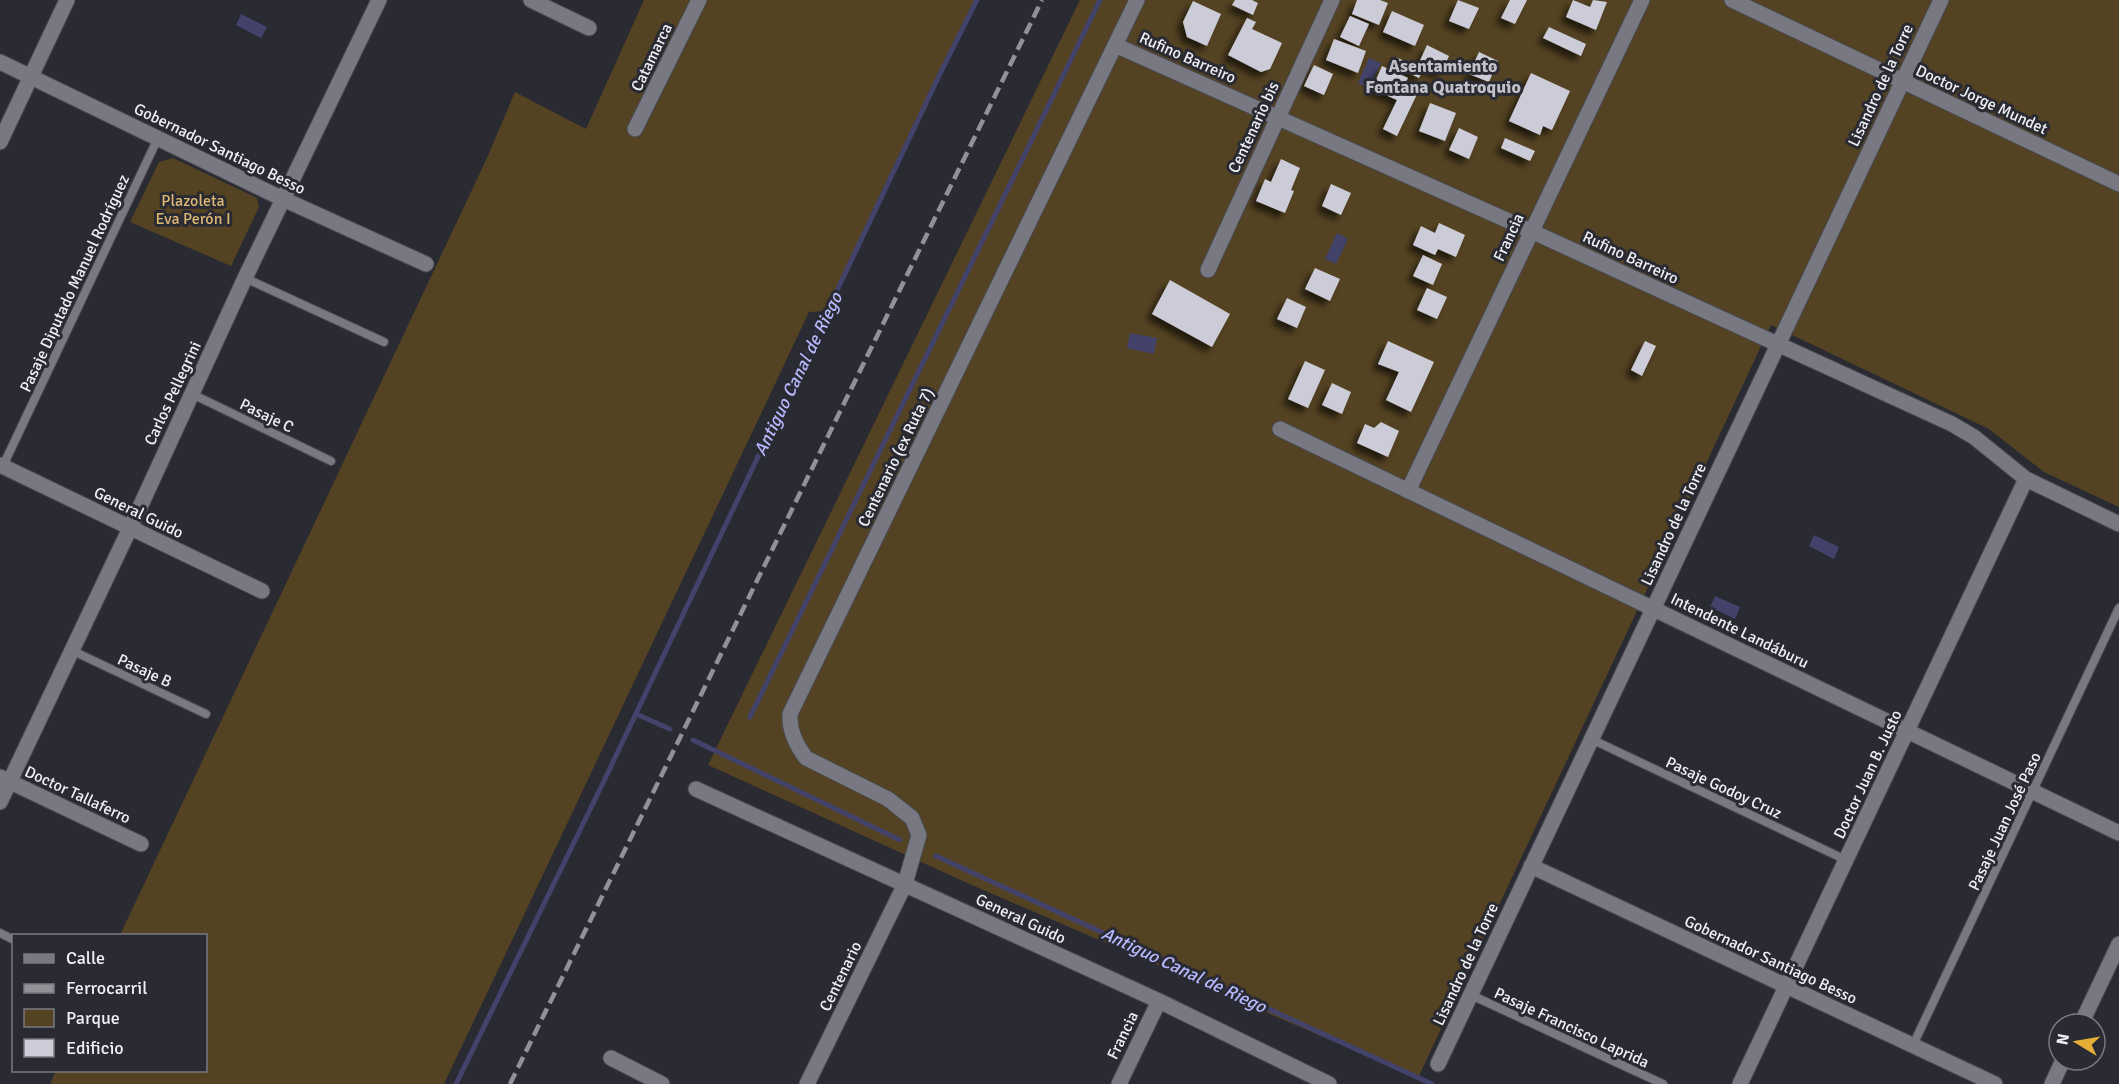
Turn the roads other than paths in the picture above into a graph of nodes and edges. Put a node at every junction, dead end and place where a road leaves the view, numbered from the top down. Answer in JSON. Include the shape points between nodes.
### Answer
{"nodes":[{"id":1,"x":67,"y":0,"type":"edge"},
{"id":2,"x":379,"y":0,"type":"edge"},
{"id":3,"x":531,"y":0,"type":"edge"},
{"id":4,"x":699,"y":0,"type":"edge"},
{"id":5,"x":1137,"y":0,"type":"edge"},
{"id":6,"x":1332,"y":0,"type":"edge"},
{"id":7,"x":1641,"y":0,"type":"edge"},
{"id":8,"x":1732,"y":0,"type":"edge"},
{"id":9,"x":1941,"y":0,"type":"edge"},
{"id":10,"x":589,"y":28,"type":"dead end"},
{"id":11,"x":1115,"y":45,"type":"junction"},
{"id":12,"x":0,"y":62,"type":"edge"},
{"id":13,"x":31,"y":77,"type":"junction"},
{"id":14,"x":1902,"y":81,"type":"junction"},
{"id":15,"x":1277,"y":116,"type":"junction"},
{"id":16,"x":635,"y":129,"type":"dead end"},
{"id":17,"x":158,"y":138,"type":"junction"},
{"id":18,"x":0,"y":142,"type":"edge"},
{"id":19,"x":2119,"y":184,"type":"edge"},
{"id":20,"x":283,"y":199,"type":"junction"},
{"id":21,"x":1531,"y":231,"type":"junction"},
{"id":22,"x":426,"y":264,"type":"dead end"},
{"id":23,"x":1208,"y":270,"type":"dead end"},
{"id":24,"x":245,"y":278,"type":"junction"},
{"id":25,"x":384,"y":342,"type":"dead end"},
{"id":26,"x":1777,"y":345,"type":"junction"},
{"id":27,"x":192,"y":394,"type":"junction"},
{"id":28,"x":1280,"y":429,"type":"dead end"},
{"id":29,"x":331,"y":460,"type":"dead end"},
{"id":30,"x":1,"y":468,"type":"edge"},
{"id":31,"x":2026,"y":479,"type":"junction"},
{"id":32,"x":1408,"y":491,"type":"junction"},
{"id":33,"x":2119,"y":524,"type":"edge"},
{"id":34,"x":130,"y":528,"type":"junction"},
{"id":35,"x":262,"y":591,"type":"dead end"},
{"id":36,"x":1653,"y":608,"type":"junction"},
{"id":37,"x":2119,"y":608,"type":"edge"},
{"id":38,"x":71,"y":650,"type":"junction"},
{"id":39,"x":206,"y":714,"type":"dead end"},
{"id":40,"x":1907,"y":731,"type":"junction"},
{"id":41,"x":1592,"y":739,"type":"junction"},
{"id":42,"x":5,"y":779,"type":"edge"},
{"id":43,"x":696,"y":789,"type":"dead end"},
{"id":44,"x":2033,"y":791,"type":"junction"},
{"id":45,"x":0,"y":802,"type":"edge"},
{"id":46,"x":2119,"y":833,"type":"edge"},
{"id":47,"x":141,"y":844,"type":"dead end"},
{"id":48,"x":1846,"y":860,"type":"junction"},
{"id":49,"x":1531,"y":866,"type":"junction"},
{"id":50,"x":905,"y":884,"type":"junction"},
{"id":51,"x":2119,"y":944,"type":"edge"},
{"id":52,"x":1786,"y":986,"type":"junction"},
{"id":53,"x":1471,"y":995,"type":"junction"},
{"id":54,"x":1159,"y":1001,"type":"junction"},
{"id":55,"x":2086,"y":1012,"type":"edge"},
{"id":56,"x":1913,"y":1045,"type":"junction"},
{"id":57,"x":611,"y":1058,"type":"dead end"},
{"id":58,"x":1438,"y":1064,"type":"dead end"},
{"id":59,"x":662,"y":1084,"type":"edge"},
{"id":60,"x":807,"y":1084,"type":"edge"},
{"id":61,"x":1119,"y":1084,"type":"edge"},
{"id":62,"x":1329,"y":1084,"type":"edge"},
{"id":63,"x":1663,"y":1084,"type":"edge"},
{"id":64,"x":1740,"y":1084,"type":"edge"},
{"id":65,"x":1995,"y":1084,"type":"edge"}],
"edges":[{"from":1,"to":13,"type":"street"},
{"from":2,"to":20,"type":"street","name":"Carlos Pellegrini"},
{"from":3,"to":10,"type":"street"},
{"from":4,"to":16,"type":"street","name":"Catamarca"},
{"from":5,"to":11,"type":"street","name":"Centenario (ex Ruta 7)"},
{"from":6,"to":15,"type":"street","name":"Centenario bis"},
{"from":7,"to":21,"type":"street","name":"Francia"},
{"from":8,"to":14,"type":"street","name":"Doctor Jorge Mundet"},
{"from":9,"to":14,"type":"street","name":"Lisandro de la Torre"},
{"from":11,"to":15,"type":"street","name":"Rufino Barreiro"},
{"from":11,"to":50,"type":"street","name":"Centenario (ex Ruta 7)","via":[[790,714],[790,725],[806,758],[888,799],[912,818],[919,835]]},
{"from":12,"to":13,"type":"street","name":"Gobernador Santiago Besso"},
{"from":13,"to":17,"type":"street","name":"Gobernador Santiago Besso"},
{"from":13,"to":18,"type":"street"},
{"from":14,"to":19,"type":"street","name":"Doctor Jorge Mundet"},
{"from":14,"to":26,"type":"street","name":"Lisandro de la Torre"},
{"from":15,"to":21,"type":"street","name":"Rufino Barreiro"},
{"from":15,"to":23,"type":"street","name":"Centenario bis"},
{"from":17,"to":20,"type":"street","name":"Gobernador Santiago Besso"},
{"from":17,"to":30,"type":"lane","name":"Pasaje Diputado Manuel Rodríguez"},
{"from":20,"to":22,"type":"street","name":"Gobernador Santiago Besso"},
{"from":20,"to":24,"type":"street","name":"Carlos Pellegrini"},
{"from":21,"to":26,"type":"street","name":"Rufino Barreiro"},
{"from":21,"to":32,"type":"street","name":"Francia"},
{"from":24,"to":25,"type":"lane"},
{"from":24,"to":27,"type":"street","name":"Carlos Pellegrini"},
{"from":26,"to":31,"type":"street","name":"Rufino Barreiro","via":[[1952,424]]},
{"from":26,"to":36,"type":"street","name":"Lisandro de la Torre"},
{"from":27,"to":29,"type":"lane","name":"Pasaje C"},
{"from":27,"to":34,"type":"street","name":"Carlos Pellegrini"},
{"from":28,"to":32,"type":"street","name":"Intendente Landáburu"},
{"from":30,"to":34,"type":"street","name":"General Guido"},
{"from":31,"to":33,"type":"street","name":"Rufino Barreiro"},
{"from":31,"to":40,"type":"street","name":"Doctor Juan B. Justo"},
{"from":32,"to":36,"type":"street","name":"Intendente Landáburu"},
{"from":34,"to":35,"type":"street","name":"General Guido"},
{"from":34,"to":38,"type":"street","name":"Carlos Pellegrini"},
{"from":36,"to":40,"type":"street","name":"Intendente Landáburu"},
{"from":36,"to":41,"type":"street","name":"Lisandro de la Torre"},
{"from":37,"to":44,"type":"lane","name":"Pasaje Juan José Paso"},
{"from":38,"to":39,"type":"lane","name":"Pasaje B"},
{"from":38,"to":42,"type":"street","name":"Carlos Pellegrini"},
{"from":40,"to":44,"type":"street","name":"Intendente Landáburu"},
{"from":40,"to":48,"type":"street","name":"Doctor Juan B. Justo"},
{"from":41,"to":48,"type":"lane","name":"Pasaje Godoy Cruz"},
{"from":41,"to":49,"type":"street","name":"Lisandro de la Torre"},
{"from":42,"to":45,"type":"street","name":"Carlos Pellegrini"},
{"from":42,"to":47,"type":"street","name":"Doctor Tallaferro"},
{"from":43,"to":50,"type":"street","name":"General Guido"},
{"from":44,"to":46,"type":"street","name":"Intendente Landáburu"},
{"from":44,"to":56,"type":"lane","name":"Pasaje Juan José Paso"},
{"from":48,"to":52,"type":"street","name":"Doctor Juan B. Justo"},
{"from":49,"to":52,"type":"street","name":"Gobernador Santiago Besso"},
{"from":49,"to":53,"type":"street","name":"Lisandro de la Torre"},
{"from":50,"to":54,"type":"street","name":"General Guido"},
{"from":50,"to":60,"type":"street","name":"Centenario"},
{"from":51,"to":55,"type":"street"},
{"from":52,"to":56,"type":"street","name":"Gobernador Santiago Besso"},
{"from":52,"to":64,"type":"street","name":"Doctor Juan B. Justo"},
{"from":53,"to":58,"type":"street","name":"Lisandro de la Torre"},
{"from":53,"to":63,"type":"lane","name":"Pasaje Francisco Laprida"},
{"from":54,"to":61,"type":"street","name":"Francia"},
{"from":54,"to":62,"type":"street","name":"General Guido"},
{"from":56,"to":65,"type":"street","name":"Gobernador Santiago Besso"},
{"from":57,"to":59,"type":"street"}]}
